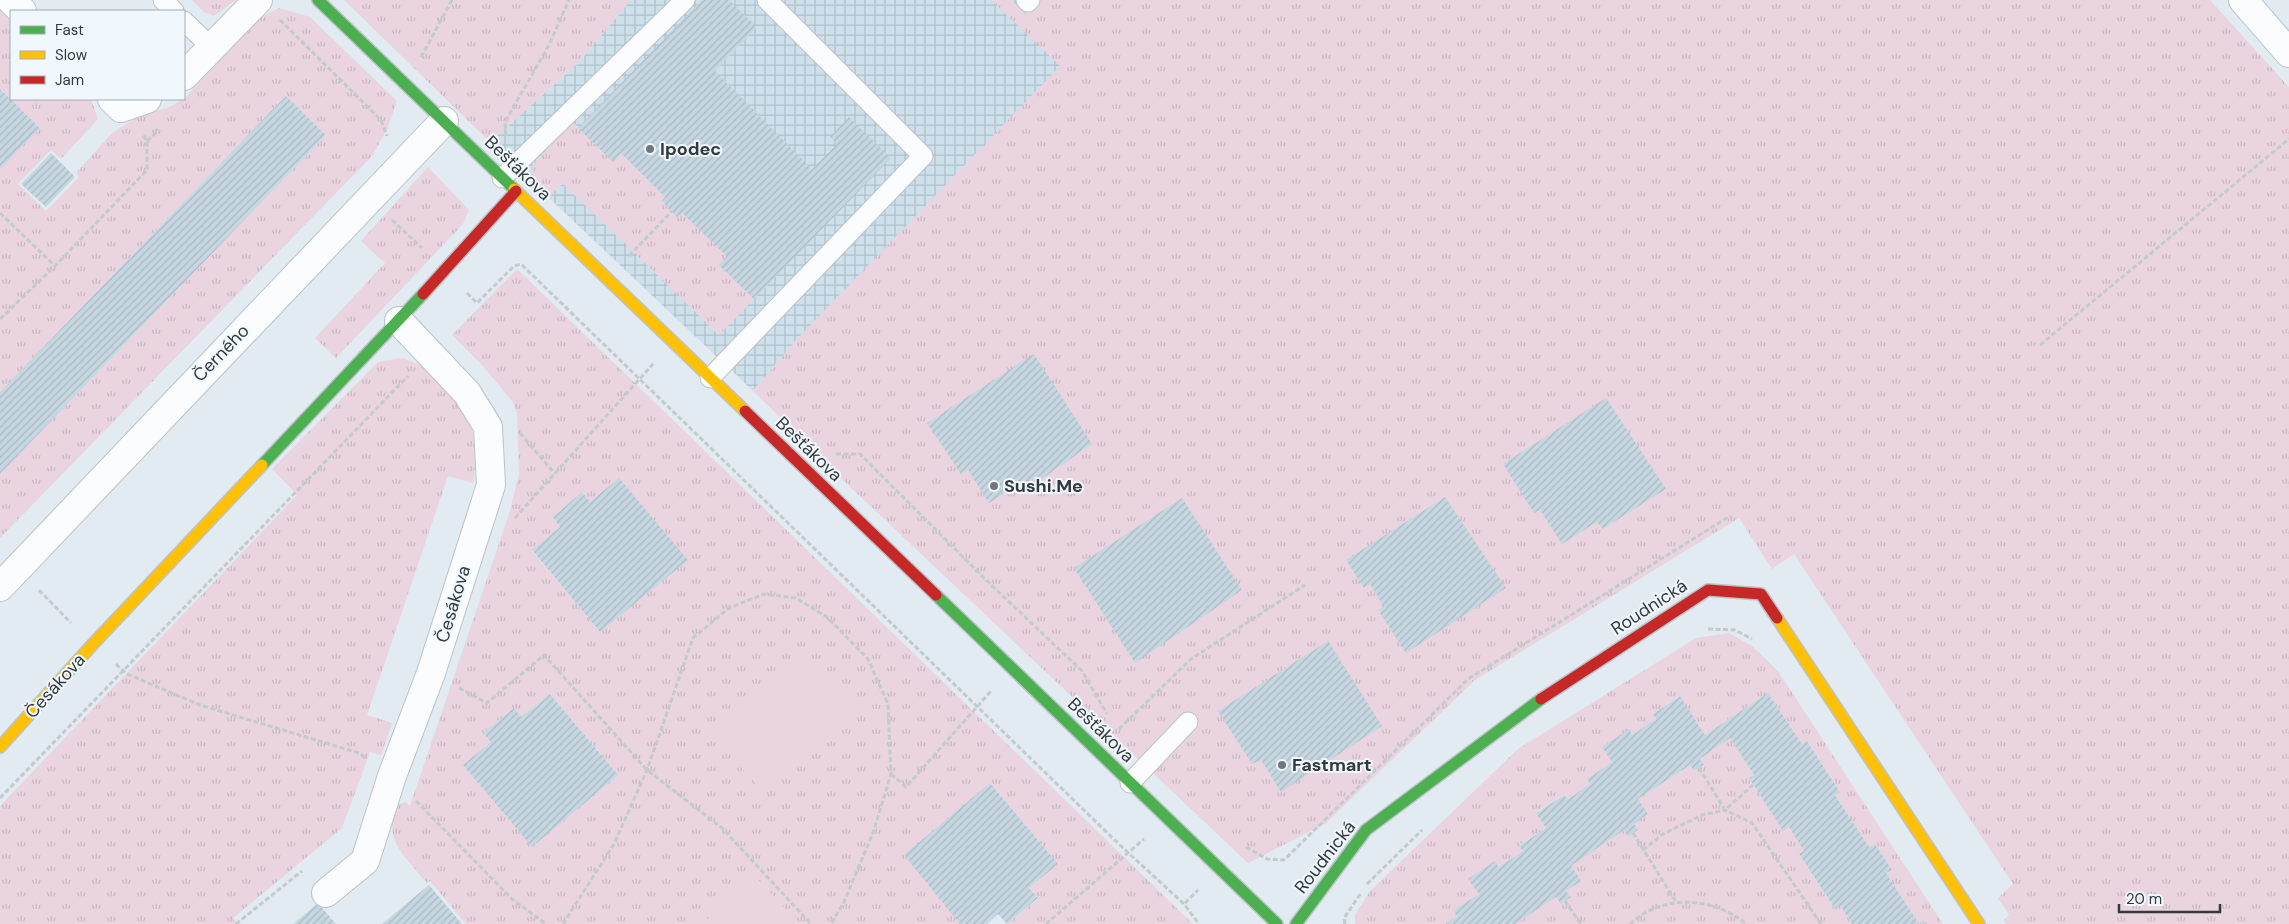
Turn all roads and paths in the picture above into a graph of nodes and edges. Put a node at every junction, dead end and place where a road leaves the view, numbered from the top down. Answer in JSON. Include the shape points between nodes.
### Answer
{"nodes":[{"id":1,"x":11,"y":0,"type":"edge"},
{"id":2,"x":162,"y":0,"type":"edge"},
{"id":3,"x":318,"y":0,"type":"edge"},
{"id":4,"x":452,"y":0,"type":"edge"},
{"id":5,"x":569,"y":0,"type":"edge"},
{"id":6,"x":685,"y":0,"type":"edge"},
{"id":7,"x":767,"y":0,"type":"edge"},
{"id":8,"x":1026,"y":0,"type":"edge"},
{"id":9,"x":1030,"y":0,"type":"edge"},
{"id":10,"x":2243,"y":0,"type":"edge"},
{"id":11,"x":266,"y":7,"type":"edge"},
{"id":12,"x":21,"y":10,"type":"edge"},
{"id":13,"x":173,"y":10,"type":"edge"},
{"id":14,"x":185,"y":22,"type":"edge"},
{"id":15,"x":211,"y":47,"type":"junction"},
{"id":16,"x":2289,"y":53,"type":"edge"},
{"id":17,"x":185,"y":75,"type":"edge"},
{"id":18,"x":406,"y":85,"type":"junction"},
{"id":19,"x":139,"y":100,"type":"edge"},
{"id":20,"x":117,"y":103,"type":"edge"},
{"id":21,"x":444,"y":121,"type":"junction"},
{"id":22,"x":2289,"y":139,"type":"edge"},
{"id":23,"x":384,"y":144,"type":"dead end"},
{"id":24,"x":505,"y":175,"type":"junction"},
{"id":25,"x":516,"y":191,"type":"junction"},
{"id":26,"x":369,"y":198,"type":"junction"},
{"id":27,"x":672,"y":211,"type":"dead end"},
{"id":28,"x":0,"y":213,"type":"edge"},
{"id":29,"x":622,"y":250,"type":"dead end"},
{"id":30,"x":629,"y":257,"type":"junction"},
{"id":31,"x":636,"y":263,"type":"dead end"},
{"id":32,"x":55,"y":266,"type":"junction"},
{"id":33,"x":444,"y":270,"type":"junction"},
{"id":34,"x":0,"y":319,"type":"edge"},
{"id":35,"x":399,"y":321,"type":"junction"},
{"id":36,"x":673,"y":342,"type":"junction"},
{"id":37,"x":2040,"y":345,"type":"dead end"},
{"id":38,"x":430,"y":354,"type":"junction"},
{"id":39,"x":710,"y":378,"type":"junction"},
{"id":40,"x":639,"y":380,"type":"junction"},
{"id":41,"x":834,"y":454,"type":"dead end"},
{"id":42,"x":1730,"y":516,"type":"dead end"},
{"id":43,"x":512,"y":521,"type":"dead end"},
{"id":44,"x":9,"y":577,"type":"edge"},
{"id":45,"x":1305,"y":585,"type":"dead end"},
{"id":46,"x":1699,"y":629,"type":"dead end"},
{"id":47,"x":1758,"y":641,"type":"dead end"},
{"id":48,"x":93,"y":644,"type":"junction"},
{"id":49,"x":1011,"y":668,"type":"junction"},
{"id":50,"x":123,"y":670,"type":"junction"},
{"id":51,"x":431,"y":673,"type":"junction"},
{"id":52,"x":977,"y":706,"type":"junction"},
{"id":53,"x":1188,"y":722,"type":"dead end"},
{"id":54,"x":1117,"y":731,"type":"junction"},
{"id":55,"x":0,"y":747,"type":"edge"},
{"id":56,"x":1152,"y":760,"type":"junction"},
{"id":57,"x":1699,"y":768,"type":"dead end"},
{"id":58,"x":647,"y":770,"type":"junction"},
{"id":59,"x":891,"y":774,"type":"junction"},
{"id":60,"x":392,"y":776,"type":"junction"},
{"id":61,"x":1130,"y":783,"type":"junction"},
{"id":62,"x":1753,"y":785,"type":"dead end"},
{"id":63,"x":0,"y":798,"type":"edge"},
{"id":64,"x":1724,"y":810,"type":"junction"},
{"id":65,"x":1167,"y":818,"type":"junction"},
{"id":66,"x":1423,"y":829,"type":"dead end"},
{"id":67,"x":1633,"y":834,"type":"dead end"},
{"id":68,"x":1241,"y":845,"type":"dead end"},
{"id":69,"x":1643,"y":850,"type":"junction"},
{"id":70,"x":1129,"y":852,"type":"junction"},
{"id":71,"x":308,"y":866,"type":"dead end"},
{"id":72,"x":1203,"y":884,"type":"dead end"},
{"id":73,"x":326,"y":893,"type":"dead end"},
{"id":74,"x":1565,"y":901,"type":"dead end"},
{"id":75,"x":1676,"y":902,"type":"junction"},
{"id":76,"x":1184,"y":904,"type":"junction"},
{"id":77,"x":236,"y":924,"type":"edge"},
{"id":78,"x":546,"y":924,"type":"edge"},
{"id":79,"x":562,"y":924,"type":"edge"},
{"id":80,"x":811,"y":924,"type":"edge"},
{"id":81,"x":831,"y":924,"type":"edge"},
{"id":82,"x":1046,"y":924,"type":"edge"},
{"id":83,"x":1199,"y":924,"type":"edge"},
{"id":84,"x":1276,"y":924,"type":"edge"},
{"id":85,"x":1296,"y":924,"type":"edge"},
{"id":86,"x":1345,"y":924,"type":"edge"},
{"id":87,"x":1581,"y":924,"type":"edge"},
{"id":88,"x":1630,"y":924,"type":"edge"},
{"id":89,"x":1746,"y":924,"type":"edge"},
{"id":90,"x":1821,"y":924,"type":"edge"},
{"id":91,"x":1979,"y":924,"type":"edge"}],
"edges":[{"from":1,"to":12,"type":"street"},
{"from":2,"to":13,"type":"lane"},
{"from":3,"to":18,"type":"street","name":"Bešťákova"},
{"from":4,"to":18,"type":"path"},
{"from":5,"to":24,"type":"path","via":[[549,45],[505,122]]},
{"from":6,"to":24,"type":"lane"},
{"from":7,"to":39,"type":"lane","via":[[923,156]]},
{"from":8,"to":9,"type":"lane"},
{"from":10,"to":16,"type":"street"},
{"from":11,"to":15,"type":"street"},
{"from":11,"to":23,"type":"path","via":[[381,120],[387,136]]},
{"from":14,"to":15,"type":"lane"},
{"from":15,"to":17,"type":"street"},
{"from":18,"to":21,"type":"street","name":"Bešťákova"},
{"from":19,"to":20,"type":"street"},
{"from":20,"to":32,"type":"path","via":[[147,142],[147,170]]},
{"from":21,"to":24,"type":"street","name":"Bešťákova"},
{"from":21,"to":26,"type":"street","name":"Černého"},
{"from":22,"to":37,"type":"path"},
{"from":24,"to":25,"type":"street","name":"Bešťákova"},
{"from":25,"to":33,"type":"street","name":"Česákova"},
{"from":25,"to":36,"type":"street","name":"Bešťákova"},
{"from":26,"to":33,"type":"path"},
{"from":26,"to":44,"type":"street","name":"Černého"},
{"from":27,"to":30,"type":"path"},
{"from":28,"to":32,"type":"path"},
{"from":29,"to":30,"type":"path"},
{"from":30,"to":31,"type":"path"},
{"from":32,"to":34,"type":"path"},
{"from":33,"to":35,"type":"street","name":"Česákova"},
{"from":33,"to":40,"type":"path","via":[[477,303],[514,266],[521,264]]},
{"from":35,"to":38,"type":"street","name":"Česákova"},
{"from":35,"to":48,"type":"street","name":"Česákova"},
{"from":36,"to":39,"type":"street","name":"Bešťákova"},
{"from":36,"to":40,"type":"path"},
{"from":38,"to":50,"type":"path"},
{"from":38,"to":51,"type":"street","name":"Česákova","via":[[467,393],[488,427],[491,485]]},
{"from":39,"to":49,"type":"street","name":"Bešťákova"},
{"from":40,"to":43,"type":"path"},
{"from":40,"to":52,"type":"path"},
{"from":41,"to":54,"type":"path","via":[[860,454],[1082,672]]},
{"from":42,"to":68,"type":"path","via":[[1468,679],[1284,860],[1267,859]]},
{"from":44,"to":48,"type":"path"},
{"from":45,"to":54,"type":"path","via":[[1192,659]]},
{"from":46,"to":47,"type":"path","via":[[1735,630]]},
{"from":48,"to":50,"type":"path"},
{"from":48,"to":55,"type":"street","name":"Česákova"},
{"from":49,"to":52,"type":"path"},
{"from":49,"to":61,"type":"street","name":"Bešťákova"},
{"from":50,"to":60,"type":"path","via":[[200,705],[359,753]]},
{"from":50,"to":63,"type":"path"},
{"from":51,"to":58,"type":"path","via":[[487,703],[544,655]]},
{"from":51,"to":60,"type":"street","name":"Česákova"},
{"from":52,"to":59,"type":"path","via":[[906,787]]},
{"from":52,"to":70,"type":"path"},
{"from":53,"to":56,"type":"lane"},
{"from":54,"to":56,"type":"path"},
{"from":56,"to":61,"type":"lane"},
{"from":57,"to":64,"type":"path"},
{"from":58,"to":59,"type":"path","via":[[693,638],[730,608],[764,594],[796,598],[827,617],[868,659],[888,704]]},
{"from":58,"to":79,"type":"path","via":[[614,844]]},
{"from":58,"to":80,"type":"path","via":[[722,828]]},
{"from":59,"to":81,"type":"path","via":[[873,833],[844,902]]},
{"from":60,"to":73,"type":"street","name":"Česákova","via":[[366,860]]},
{"from":60,"to":78,"type":"path","via":[[512,899]]},
{"from":61,"to":65,"type":"street","name":"Bešťákova"},
{"from":62,"to":64,"type":"path"},
{"from":64,"to":69,"type":"path","via":[[1702,815],[1663,834]]},
{"from":64,"to":90,"type":"path","via":[[1752,822]]},
{"from":65,"to":70,"type":"path"},
{"from":65,"to":84,"type":"street","name":"Bešťákova"},
{"from":66,"to":86,"type":"path","via":[[1367,885],[1344,918]]},
{"from":67,"to":69,"type":"path"},
{"from":69,"to":75,"type":"path"},
{"from":70,"to":76,"type":"path"},
{"from":70,"to":82,"type":"path"},
{"from":71,"to":77,"type":"path"},
{"from":72,"to":76,"type":"path"},
{"from":74,"to":87,"type":"path"},
{"from":75,"to":88,"type":"path","via":[[1642,912]]},
{"from":75,"to":89,"type":"path","via":[[1698,903],[1732,913]]},
{"from":76,"to":83,"type":"path"},
{"from":85,"to":91,"type":"street","name":"Roudnická","via":[[1366,830],[1557,688],[1708,590],[1761,594]]}]}
